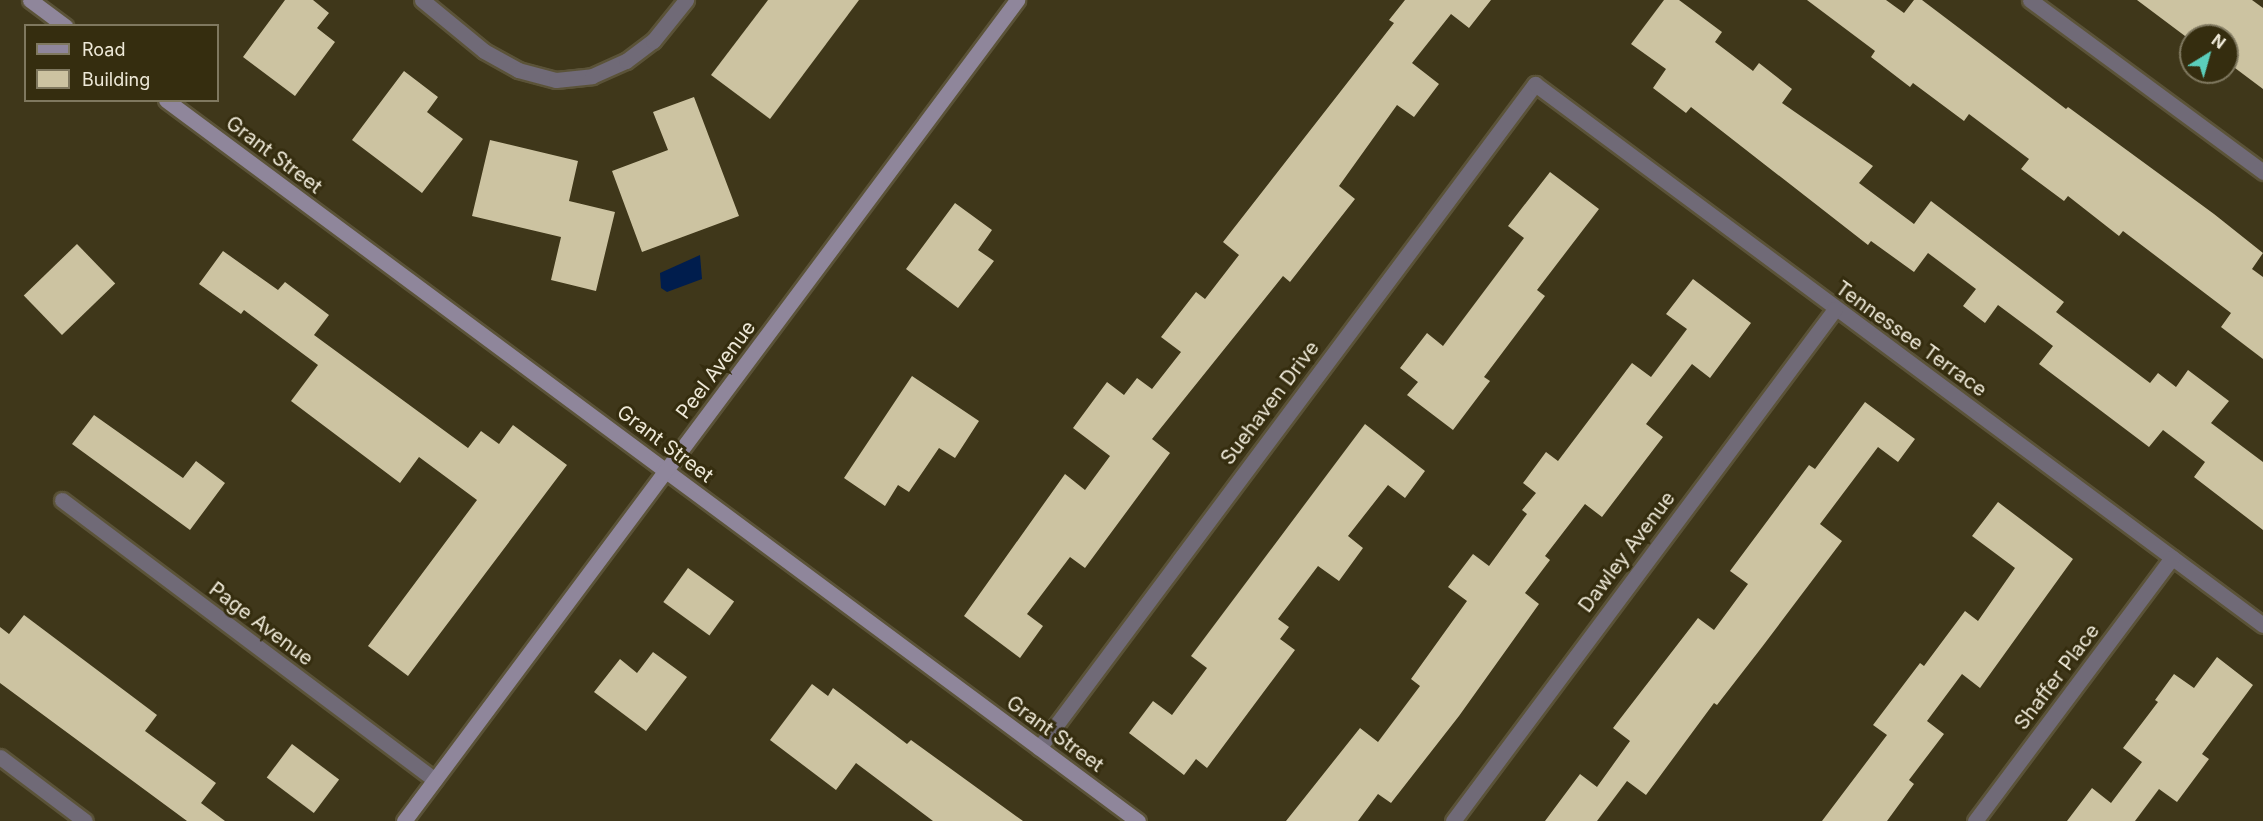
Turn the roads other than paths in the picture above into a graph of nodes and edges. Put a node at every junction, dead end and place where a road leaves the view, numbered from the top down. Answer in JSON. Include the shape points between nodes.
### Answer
{"nodes":[{"id":1,"x":30,"y":0,"type":"edge"},
{"id":2,"x":422,"y":0,"type":"edge"},
{"id":3,"x":686,"y":0,"type":"edge"},
{"id":4,"x":1017,"y":0,"type":"edge"},
{"id":5,"x":2030,"y":0,"type":"edge"},
{"id":6,"x":62,"y":24,"type":"edge"},
{"id":7,"x":1535,"y":84,"type":"joint"},
{"id":8,"x":169,"y":102,"type":"edge"},
{"id":9,"x":2263,"y":172,"type":"edge"},
{"id":10,"x":1834,"y":309,"type":"junction"},
{"id":11,"x":667,"y":472,"type":"junction"},
{"id":12,"x":62,"y":500,"type":"dead end"},
{"id":13,"x":2172,"y":558,"type":"junction"},
{"id":14,"x":2263,"y":625,"type":"edge"},
{"id":15,"x":1039,"y":748,"type":"junction"},
{"id":16,"x":0,"y":758,"type":"edge"},
{"id":17,"x":435,"y":780,"type":"junction"},
{"id":18,"x":85,"y":821,"type":"edge"},
{"id":19,"x":404,"y":821,"type":"edge"},
{"id":20,"x":1138,"y":821,"type":"edge"},
{"id":21,"x":1453,"y":821,"type":"edge"},
{"id":22,"x":1975,"y":821,"type":"edge"}],
"edges":[{"from":1,"to":6,"type":"street"},
{"from":2,"to":3,"type":"street","via":[[484,51],[518,70],[556,80],[592,76],[626,61],[653,40]]},
{"from":4,"to":11,"type":"street","name":"Peel Avenue"},
{"from":5,"to":9,"type":"street"},
{"from":7,"to":10,"type":"street","name":"Tennessee Terrace"},
{"from":7,"to":15,"type":"street","name":"Suehaven Drive"},
{"from":8,"to":11,"type":"street","name":"Grant Street"},
{"from":10,"to":13,"type":"street","name":"Tennessee Terrace"},
{"from":10,"to":21,"type":"street","name":"Dawley Avenue"},
{"from":11,"to":15,"type":"street","name":"Grant Street"},
{"from":11,"to":17,"type":"street","name":"Peel Avenue"},
{"from":12,"to":17,"type":"street","name":"Page Avenue"},
{"from":13,"to":14,"type":"street","name":"Tennessee Terrace"},
{"from":13,"to":22,"type":"street","name":"Shaffer Place"},
{"from":15,"to":20,"type":"street","name":"Grant Street"},
{"from":16,"to":18,"type":"street"},
{"from":17,"to":19,"type":"street","name":"Peel Avenue"}]}
